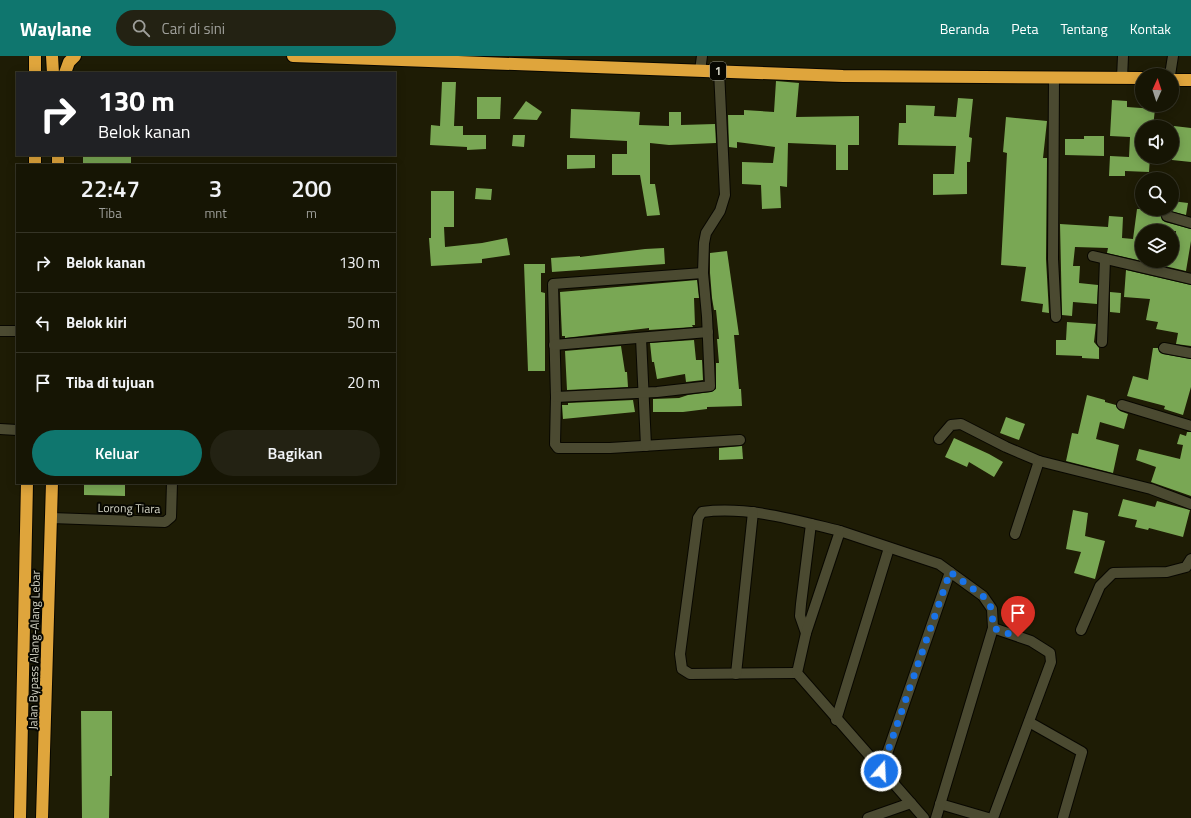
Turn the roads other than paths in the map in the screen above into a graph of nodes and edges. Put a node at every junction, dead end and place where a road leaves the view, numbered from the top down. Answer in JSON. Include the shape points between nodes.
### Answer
{"nodes":[{"id":1,"x":34,"y":56,"type":"edge"},
{"id":2,"x":52,"y":56,"type":"edge"},
{"id":3,"x":75,"y":56,"type":"edge"},
{"id":4,"x":293,"y":56,"type":"edge"},
{"id":5,"x":702,"y":56,"type":"edge"},
{"id":6,"x":1122,"y":56,"type":"edge"},
{"id":7,"x":1173,"y":56,"type":"edge"},
{"id":8,"x":395,"y":58,"type":"edge"},
{"id":9,"x":430,"y":58,"type":"edge"},
{"id":10,"x":1171,"y":68,"type":"edge"},
{"id":11,"x":700,"y":71,"type":"junction"},
{"id":12,"x":719,"y":71,"type":"junction"},
{"id":13,"x":35,"y":72,"type":"edge"},
{"id":14,"x":53,"y":72,"type":"edge"},
{"id":15,"x":65,"y":72,"type":"edge"},
{"id":16,"x":1054,"y":76,"type":"junction"},
{"id":17,"x":1122,"y":78,"type":"junction"},
{"id":18,"x":1135,"y":78,"type":"edge"},
{"id":19,"x":1179,"y":80,"type":"edge"},
{"id":20,"x":1191,"y":80,"type":"edge"},
{"id":21,"x":1167,"y":216,"type":"dead end"},
{"id":22,"x":1191,"y":223,"type":"edge"},
{"id":23,"x":1093,"y":256,"type":"dead end"},
{"id":24,"x":1105,"y":259,"type":"junction"},
{"id":25,"x":703,"y":273,"type":"junction"},
{"id":26,"x":1191,"y":278,"type":"edge"},
{"id":27,"x":1056,"y":317,"type":"dead end"},
{"id":28,"x":0,"y":331,"type":"edge"},
{"id":29,"x":16,"y":331,"type":"edge"},
{"id":30,"x":708,"y":332,"type":"junction"},
{"id":31,"x":641,"y":338,"type":"junction"},
{"id":32,"x":1102,"y":342,"type":"dead end"},
{"id":33,"x":554,"y":345,"type":"junction"},
{"id":34,"x":1164,"y":348,"type":"dead end"},
{"id":35,"x":1191,"y":352,"type":"edge"},
{"id":36,"x":644,"y":392,"type":"junction"},
{"id":37,"x":556,"y":397,"type":"junction"},
{"id":38,"x":1122,"y":405,"type":"dead end"},
{"id":39,"x":1191,"y":426,"type":"edge"},
{"id":40,"x":0,"y":429,"type":"edge"},
{"id":41,"x":16,"y":430,"type":"edge"},
{"id":42,"x":939,"y":439,"type":"dead end"},
{"id":43,"x":740,"y":440,"type":"dead end"},
{"id":44,"x":646,"y":446,"type":"junction"},
{"id":45,"x":1039,"y":461,"type":"junction"},
{"id":46,"x":27,"y":484,"type":"edge"},
{"id":47,"x":52,"y":484,"type":"edge"},
{"id":48,"x":172,"y":484,"type":"edge"},
{"id":49,"x":1191,"y":504,"type":"edge"},
{"id":50,"x":753,"y":512,"type":"junction"},
{"id":51,"x":51,"y":518,"type":"junction"},
{"id":52,"x":811,"y":524,"type":"junction"},
{"id":53,"x":840,"y":531,"type":"junction"},
{"id":54,"x":1015,"y":534,"type":"dead end"},
{"id":55,"x":889,"y":548,"type":"junction"},
{"id":56,"x":1191,"y":559,"type":"edge"},
{"id":57,"x":950,"y":572,"type":"junction"},
{"id":58,"x":993,"y":628,"type":"junction"},
{"id":59,"x":1081,"y":630,"type":"dead end"},
{"id":60,"x":806,"y":633,"type":"junction"},
{"id":61,"x":797,"y":673,"type":"junction"},
{"id":62,"x":736,"y":674,"type":"junction"},
{"id":63,"x":836,"y":720,"type":"junction"},
{"id":64,"x":1029,"y":722,"type":"junction"},
{"id":65,"x":881,"y":771,"type":"junction"},
{"id":66,"x":911,"y":802,"type":"junction"},
{"id":67,"x":940,"y":804,"type":"junction"},
{"id":68,"x":20,"y":818,"type":"edge"},
{"id":69,"x":42,"y":818,"type":"edge"},
{"id":70,"x":868,"y":818,"type":"edge"},
{"id":71,"x":924,"y":818,"type":"edge"},
{"id":72,"x":936,"y":818,"type":"edge"},
{"id":73,"x":988,"y":818,"type":"edge"},
{"id":74,"x":993,"y":818,"type":"edge"},
{"id":75,"x":1063,"y":818,"type":"edge"}],
"edges":[{"from":1,"to":13,"type":"highway"},
{"from":2,"to":14,"type":"highway"},
{"from":3,"to":15,"type":"highway","via":[[69,62]]},
{"from":4,"to":8,"type":"highway","number":"1"},
{"from":5,"to":11,"type":"street"},
{"from":6,"to":17,"type":"street"},
{"from":7,"to":10,"type":"street"},
{"from":8,"to":9,"type":"highway","number":"1"},
{"from":9,"to":11,"type":"highway","number":"1"},
{"from":11,"to":12,"type":"highway","number":"1"},
{"from":12,"to":16,"type":"highway","number":"1","via":[[843,76]]},
{"from":12,"to":25,"type":"street","via":[[726,195],[720,211],[706,233]]},
{"from":16,"to":17,"type":"highway","number":"1"},
{"from":16,"to":27,"type":"street","via":[[1053,259]]},
{"from":17,"to":18,"type":"highway","number":"1"},
{"from":19,"to":20,"type":"highway"},
{"from":21,"to":22,"type":"street"},
{"from":23,"to":24,"type":"street"},
{"from":24,"to":26,"type":"street"},
{"from":24,"to":32,"type":"street"},
{"from":25,"to":30,"type":"street"},
{"from":25,"to":33,"type":"street","via":[[552,284]]},
{"from":28,"to":29,"type":"street"},
{"from":30,"to":31,"type":"street"},
{"from":30,"to":36,"type":"street","via":[[710,386]]},
{"from":31,"to":33,"type":"street"},
{"from":31,"to":36,"type":"street"},
{"from":33,"to":37,"type":"street"},
{"from":34,"to":35,"type":"street"},
{"from":36,"to":37,"type":"street"},
{"from":36,"to":44,"type":"street"},
{"from":37,"to":44,"type":"street","via":[[555,444],[558,448]]},
{"from":38,"to":39,"type":"street"},
{"from":40,"to":41,"type":"street"},
{"from":42,"to":45,"type":"street","via":[[951,425],[961,424]]},
{"from":43,"to":44,"type":"street"},
{"from":45,"to":49,"type":"street","via":[[1151,489]]},
{"from":45,"to":54,"type":"street"},
{"from":46,"to":68,"type":"highway","name":"Jalan Bypass Alang-Alang Lebar"},
{"from":47,"to":51,"type":"highway","name":"Jalan Bypass Alang-Alang Lebar"},
{"from":48,"to":51,"type":"street","name":"Lorong Tiara","via":[[171,517],[165,522]]},
{"from":50,"to":52,"type":"street"},
{"from":50,"to":62,"type":"street"},
{"from":50,"to":62,"type":"street","via":[[702,512],[698,518],[680,654],[682,669],[690,674]]},
{"from":51,"to":69,"type":"highway","name":"Jalan Bypass Alang-Alang Lebar"},
{"from":52,"to":53,"type":"street"},
{"from":52,"to":60,"type":"street","via":[[800,616]]},
{"from":53,"to":55,"type":"street"},
{"from":53,"to":60,"type":"street"},
{"from":55,"to":57,"type":"street","via":[[939,564]]},
{"from":55,"to":63,"type":"street"},
{"from":56,"to":59,"type":"street","via":[[1186,567],[1167,572],[1113,573],[1100,586]]},
{"from":57,"to":58,"type":"street","via":[[983,596],[992,609]]},
{"from":57,"to":65,"type":"street"},
{"from":58,"to":64,"type":"street","via":[[1031,641],[1050,653],[1051,662]]},
{"from":58,"to":67,"type":"street"},
{"from":60,"to":61,"type":"street"},
{"from":61,"to":62,"type":"street"},
{"from":61,"to":63,"type":"street"},
{"from":63,"to":65,"type":"street"},
{"from":64,"to":74,"type":"street"},
{"from":64,"to":75,"type":"street","via":[[1082,752]]},
{"from":65,"to":66,"type":"street"},
{"from":66,"to":70,"type":"street"},
{"from":66,"to":71,"type":"street"},
{"from":67,"to":72,"type":"street"},
{"from":67,"to":73,"type":"street"}]}
